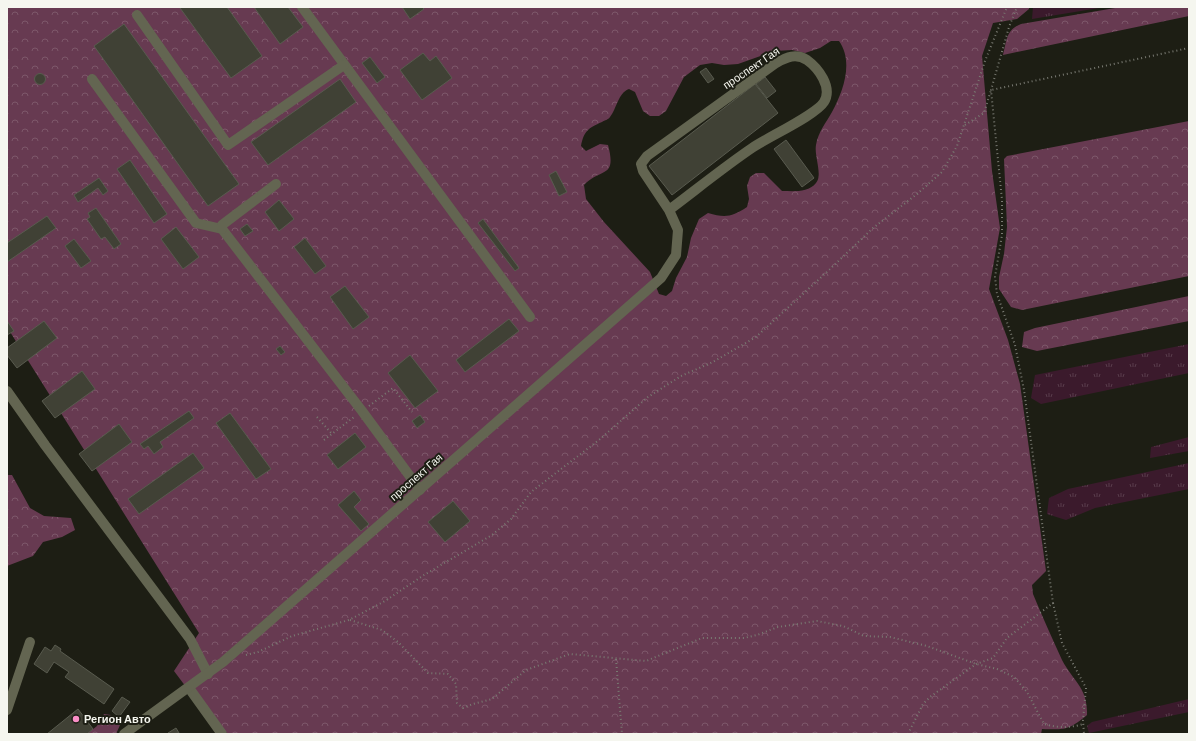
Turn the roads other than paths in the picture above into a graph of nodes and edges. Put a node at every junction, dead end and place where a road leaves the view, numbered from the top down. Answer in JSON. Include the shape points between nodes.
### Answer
{"nodes":[{"id":1,"x":302,"y":7,"type":"edge"},
{"id":2,"x":137,"y":15,"type":"dead end"},
{"id":3,"x":344,"y":64,"type":"junction"},
{"id":4,"x":92,"y":79,"type":"dead end"},
{"id":5,"x":276,"y":184,"type":"dead end"},
{"id":6,"x":669,"y":210,"type":"junction"},
{"id":7,"x":222,"y":229,"type":"junction"},
{"id":8,"x":530,"y":317,"type":"dead end"},
{"id":9,"x":7,"y":391,"type":"edge"},
{"id":10,"x":420,"y":490,"type":"junction"},
{"id":11,"x":30,"y":642,"type":"dead end"},
{"id":12,"x":208,"y":674,"type":"junction"},
{"id":13,"x":189,"y":688,"type":"junction"},
{"id":14,"x":7,"y":710,"type":"edge"},
{"id":15,"x":124,"y":734,"type":"edge"},
{"id":16,"x":222,"y":734,"type":"edge"}],
"edges":[{"from":1,"to":3,"type":"street"},
{"from":2,"to":3,"type":"street","via":[[228,145]]},
{"from":3,"to":8,"type":"street"},
{"from":4,"to":7,"type":"street","via":[[196,223]]},
{"from":5,"to":7,"type":"street","via":[[222,224]]},
{"from":6,"to":6,"type":"street","name":"проспект Гая","via":[[641,164],[647,156],[776,62],[790,56],[801,56],[812,64],[823,78],[827,91],[825,101],[813,112],[752,148]]},
{"from":6,"to":10,"type":"street","name":"проспект Гая","via":[[678,230],[676,255],[661,278]]},
{"from":7,"to":10,"type":"street"},
{"from":9,"to":12,"type":"street","via":[[190,639]]},
{"from":10,"to":12,"type":"street","name":"проспект Гая"},
{"from":11,"to":14,"type":"street"},
{"from":12,"to":13,"type":"street","name":"проспект Гая"},
{"from":13,"to":15,"type":"street","name":"проспект Гая"},
{"from":13,"to":16,"type":"street"}]}
